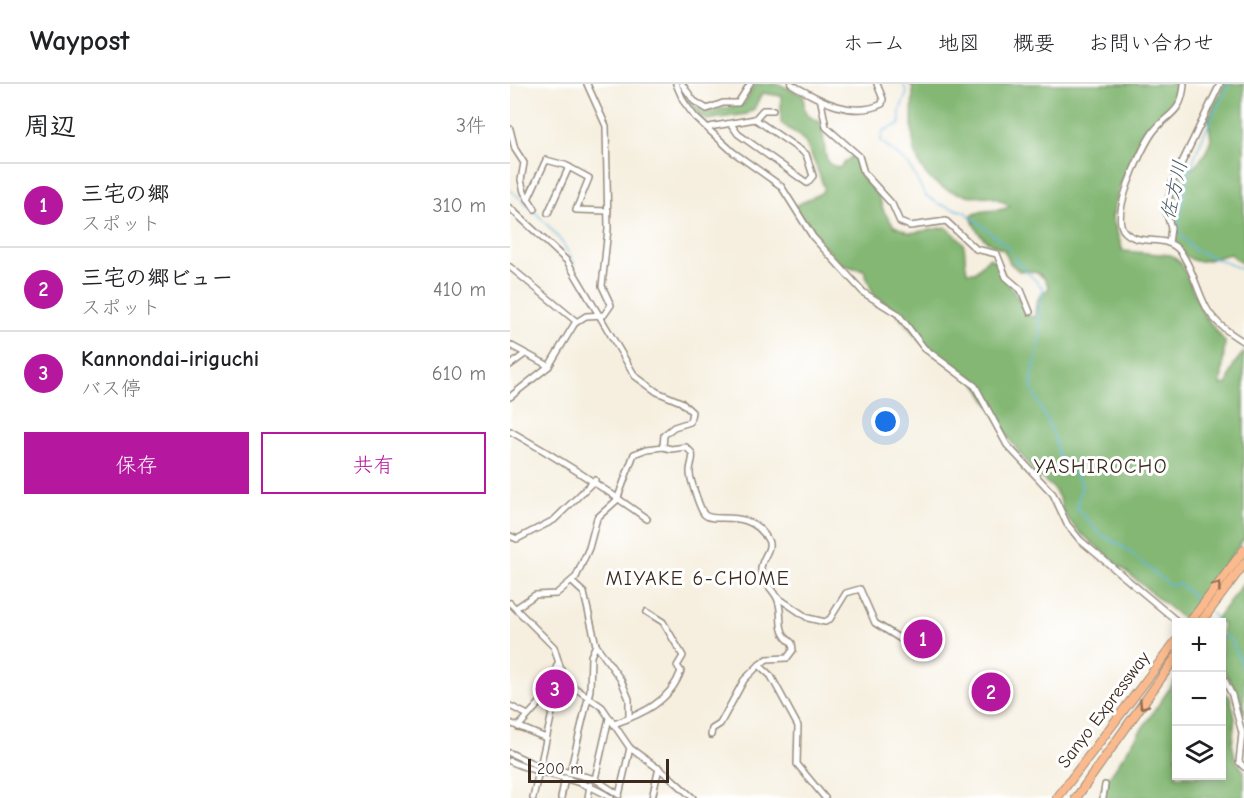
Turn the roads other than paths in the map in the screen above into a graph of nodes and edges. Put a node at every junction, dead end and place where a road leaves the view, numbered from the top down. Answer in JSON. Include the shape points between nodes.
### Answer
{"nodes":[{"id":1,"x":587,"y":84,"type":"edge"},
{"id":2,"x":676,"y":84,"type":"edge"},
{"id":3,"x":682,"y":84,"type":"edge"},
{"id":4,"x":750,"y":84,"type":"edge"},
{"id":5,"x":791,"y":84,"type":"edge"},
{"id":6,"x":877,"y":84,"type":"edge"},
{"id":7,"x":1184,"y":84,"type":"edge"},
{"id":8,"x":1220,"y":84,"type":"edge"},
{"id":9,"x":821,"y":102,"type":"junction"},
{"id":10,"x":773,"y":110,"type":"dead end"},
{"id":11,"x":755,"y":119,"type":"junction"},
{"id":12,"x":731,"y":124,"type":"junction"},
{"id":13,"x":709,"y":127,"type":"junction"},
{"id":14,"x":510,"y":129,"type":"edge"},
{"id":15,"x":569,"y":167,"type":"junction"},
{"id":16,"x":528,"y":199,"type":"junction"},
{"id":17,"x":510,"y":208,"type":"edge"},
{"id":18,"x":535,"y":209,"type":"dead end"},
{"id":19,"x":608,"y":211,"type":"junction"},
{"id":20,"x":548,"y":213,"type":"dead end"},
{"id":21,"x":1169,"y":243,"type":"junction"},
{"id":22,"x":510,"y":267,"type":"edge"},
{"id":23,"x":1030,"y":312,"type":"dead end"},
{"id":24,"x":599,"y":316,"type":"junction"},
{"id":25,"x":577,"y":322,"type":"junction"},
{"id":26,"x":1244,"y":342,"type":"edge"},
{"id":27,"x":510,"y":345,"type":"edge"},
{"id":28,"x":525,"y":354,"type":"junction"},
{"id":29,"x":510,"y":365,"type":"edge"},
{"id":30,"x":549,"y":366,"type":"junction"},
{"id":31,"x":510,"y":397,"type":"edge"},
{"id":32,"x":510,"y":431,"type":"edge"},
{"id":33,"x":663,"y":447,"type":"junction"},
{"id":34,"x":595,"y":480,"type":"junction"},
{"id":35,"x":618,"y":498,"type":"junction"},
{"id":36,"x":647,"y":519,"type":"dead end"},
{"id":37,"x":510,"y":536,"type":"edge"},
{"id":38,"x":1244,"y":550,"type":"edge"},
{"id":39,"x":1244,"y":564,"type":"edge"},
{"id":40,"x":572,"y":582,"type":"junction"},
{"id":41,"x":776,"y":596,"type":"junction"},
{"id":42,"x":510,"y":603,"type":"edge"},
{"id":43,"x":516,"y":608,"type":"junction"},
{"id":44,"x":647,"y":612,"type":"dead end"},
{"id":45,"x":1173,"y":618,"type":"edge"},
{"id":46,"x":1193,"y":618,"type":"edge"},
{"id":47,"x":1204,"y":618,"type":"edge"},
{"id":48,"x":907,"y":643,"type":"dead end"},
{"id":49,"x":596,"y":645,"type":"junction"},
{"id":50,"x":1172,"y":645,"type":"edge"},
{"id":51,"x":559,"y":662,"type":"junction"},
{"id":52,"x":1172,"y":663,"type":"edge"},
{"id":53,"x":759,"y":665,"type":"junction"},
{"id":54,"x":561,"y":672,"type":"junction"},
{"id":55,"x":1226,"y":684,"type":"edge"},
{"id":56,"x":588,"y":698,"type":"junction"},
{"id":57,"x":510,"y":706,"type":"edge"},
{"id":58,"x":528,"y":715,"type":"junction"},
{"id":59,"x":609,"y":718,"type":"junction"},
{"id":60,"x":629,"y":718,"type":"junction"},
{"id":61,"x":510,"y":723,"type":"edge"},
{"id":62,"x":614,"y":724,"type":"junction"},
{"id":63,"x":518,"y":727,"type":"junction"},
{"id":64,"x":711,"y":735,"type":"dead end"},
{"id":65,"x":546,"y":738,"type":"junction"},
{"id":66,"x":630,"y":748,"type":"junction"},
{"id":67,"x":510,"y":753,"type":"edge"},
{"id":68,"x":511,"y":761,"type":"edge"},
{"id":69,"x":1244,"y":767,"type":"edge"},
{"id":70,"x":539,"y":768,"type":"junction"},
{"id":71,"x":659,"y":768,"type":"junction"},
{"id":72,"x":510,"y":769,"type":"edge"},
{"id":73,"x":570,"y":772,"type":"junction"},
{"id":74,"x":566,"y":778,"type":"junction"},
{"id":75,"x":595,"y":779,"type":"junction"},
{"id":76,"x":590,"y":785,"type":"junction"},
{"id":77,"x":1105,"y":785,"type":"dead end"},
{"id":78,"x":1059,"y":796,"type":"edge"},
{"id":79,"x":533,"y":798,"type":"edge"},
{"id":80,"x":561,"y":798,"type":"edge"},
{"id":81,"x":588,"y":798,"type":"edge"},
{"id":82,"x":611,"y":798,"type":"edge"},
{"id":83,"x":652,"y":798,"type":"edge"},
{"id":84,"x":693,"y":798,"type":"edge"},
{"id":85,"x":825,"y":798,"type":"edge"},
{"id":86,"x":1076,"y":798,"type":"edge"},
{"id":87,"x":1103,"y":798,"type":"edge"}],
"edges":[{"from":1,"to":19,"type":"street","via":[[606,126]]},
{"from":2,"to":13,"type":"street","via":[[687,108]]},
{"from":3,"to":4,"type":"street","via":[[698,106],[707,110],[723,103],[738,103]]},
{"from":5,"to":9,"type":"street"},
{"from":6,"to":9,"type":"street","via":[[883,99],[880,106],[859,108]]},
{"from":7,"to":21,"type":"street","via":[[1176,113],[1150,136],[1120,205],[1118,219],[1132,237]]},
{"from":8,"to":21,"type":"street","via":[[1172,183],[1166,211],[1171,228]]},
{"from":9,"to":23,"type":"street","via":[[826,127],[859,156],[864,174],[892,204],[900,222],[910,226],[946,221],[976,249],[997,254],[1006,277],[1021,290]]},
{"from":10,"to":11,"type":"street","via":[[763,110]]},
{"from":11,"to":12,"type":"street"},
{"from":11,"to":12,"type":"street","via":[[806,154],[813,176],[807,183],[738,134]]},
{"from":12,"to":13,"type":"street"},
{"from":13,"to":45,"type":"street","via":[[733,152],[781,186],[813,237],[864,293],[895,312],[924,348],[972,383],[1007,445],[1053,494],[1072,530]]},
{"from":14,"to":16,"type":"street","via":[[524,163],[521,180]]},
{"from":15,"to":16,"type":"street","via":[[546,160]]},
{"from":15,"to":19,"type":"street","via":[[590,178],[576,210]]},
{"from":15,"to":20,"type":"street"},
{"from":16,"to":18,"type":"street"},
{"from":17,"to":24,"type":"street","via":[[567,261]]},
{"from":19,"to":24,"type":"street","via":[[602,286],[611,305],[608,313]]},
{"from":21,"to":26,"type":"street","via":[[1191,270],[1205,307],[1216,321]]},
{"from":22,"to":25,"type":"street"},
{"from":24,"to":25,"type":"street","via":[[586,316]]},
{"from":24,"to":33,"type":"street","via":[[635,376],[692,412],[690,422],[664,435]]},
{"from":25,"to":30,"type":"street"},
{"from":27,"to":28,"type":"street"},
{"from":28,"to":29,"type":"street"},
{"from":28,"to":30,"type":"street"},
{"from":30,"to":31,"type":"street"},
{"from":32,"to":34,"type":"street"},
{"from":33,"to":35,"type":"street","via":[[634,454]]},
{"from":33,"to":41,"type":"street","via":[[686,447],[692,453],[691,479],[705,516],[742,518],[767,538],[769,547],[761,571]]},
{"from":34,"to":35,"type":"street"},
{"from":34,"to":37,"type":"street","via":[[554,520],[517,539]]},
{"from":35,"to":36,"type":"street"},
{"from":35,"to":40,"type":"street","via":[[597,518],[587,553]]},
{"from":46,"to":38,"type":"highway","one_way":true},
{"from":39,"to":47,"type":"highway"},
{"from":40,"to":43,"type":"street","via":[[556,594],[535,595]]},
{"from":40,"to":49,"type":"street","via":[[584,593]]},
{"from":41,"to":48,"type":"street","via":[[802,614],[825,622],[846,593],[860,589],[874,622]]},
{"from":41,"to":53,"type":"street","via":[[783,636],[792,643],[793,650],[788,658],[770,658]]},
{"from":42,"to":43,"type":"street"},
{"from":43,"to":51,"type":"street","via":[[550,642]]},
{"from":44,"to":60,"type":"street","via":[[663,622],[683,656],[677,666],[681,671],[657,703]]},
{"from":49,"to":56,"type":"street","via":[[591,656]]},
{"from":49,"to":60,"type":"street","via":[[629,699]]},
{"from":50,"to":78,"type":"highway","name":"Sanyo Expressway"},
{"from":51,"to":54,"type":"street"},
{"from":51,"to":58,"type":"street","via":[[547,692]]},
{"from":52,"to":86,"type":"highway","name":"Sanyo Expressway","one_way":true},
{"from":53,"to":64,"type":"street","via":[[744,680],[731,699],[727,715]]},
{"from":53,"to":85,"type":"street","via":[[771,676],[798,726],[797,764]]},
{"from":54,"to":56,"type":"street","via":[[572,687]]},
{"from":54,"to":65,"type":"street"},
{"from":55,"to":69,"type":"street","via":[[1243,738],[1239,762]]},
{"from":56,"to":59,"type":"street","via":[[602,707]]},
{"from":56,"to":73,"type":"street"},
{"from":57,"to":58,"type":"street"},
{"from":58,"to":63,"type":"street"},
{"from":59,"to":62,"type":"street"},
{"from":59,"to":75,"type":"street"},
{"from":60,"to":62,"type":"street"},
{"from":61,"to":63,"type":"street"},
{"from":62,"to":66,"type":"street"},
{"from":63,"to":65,"type":"street"},
{"from":65,"to":70,"type":"street"},
{"from":66,"to":71,"type":"street"},
{"from":66,"to":75,"type":"street","via":[[619,795]]},
{"from":67,"to":70,"type":"street"},
{"from":68,"to":70,"type":"street"},
{"from":68,"to":72,"type":"street"},
{"from":70,"to":73,"type":"street"},
{"from":70,"to":74,"type":"street"},
{"from":70,"to":79,"type":"street"},
{"from":71,"to":83,"type":"street"},
{"from":71,"to":84,"type":"street"},
{"from":73,"to":75,"type":"street"},
{"from":74,"to":76,"type":"street"},
{"from":74,"to":80,"type":"street"},
{"from":76,"to":81,"type":"street"},
{"from":76,"to":82,"type":"street"},
{"from":77,"to":87,"type":"street"}]}
